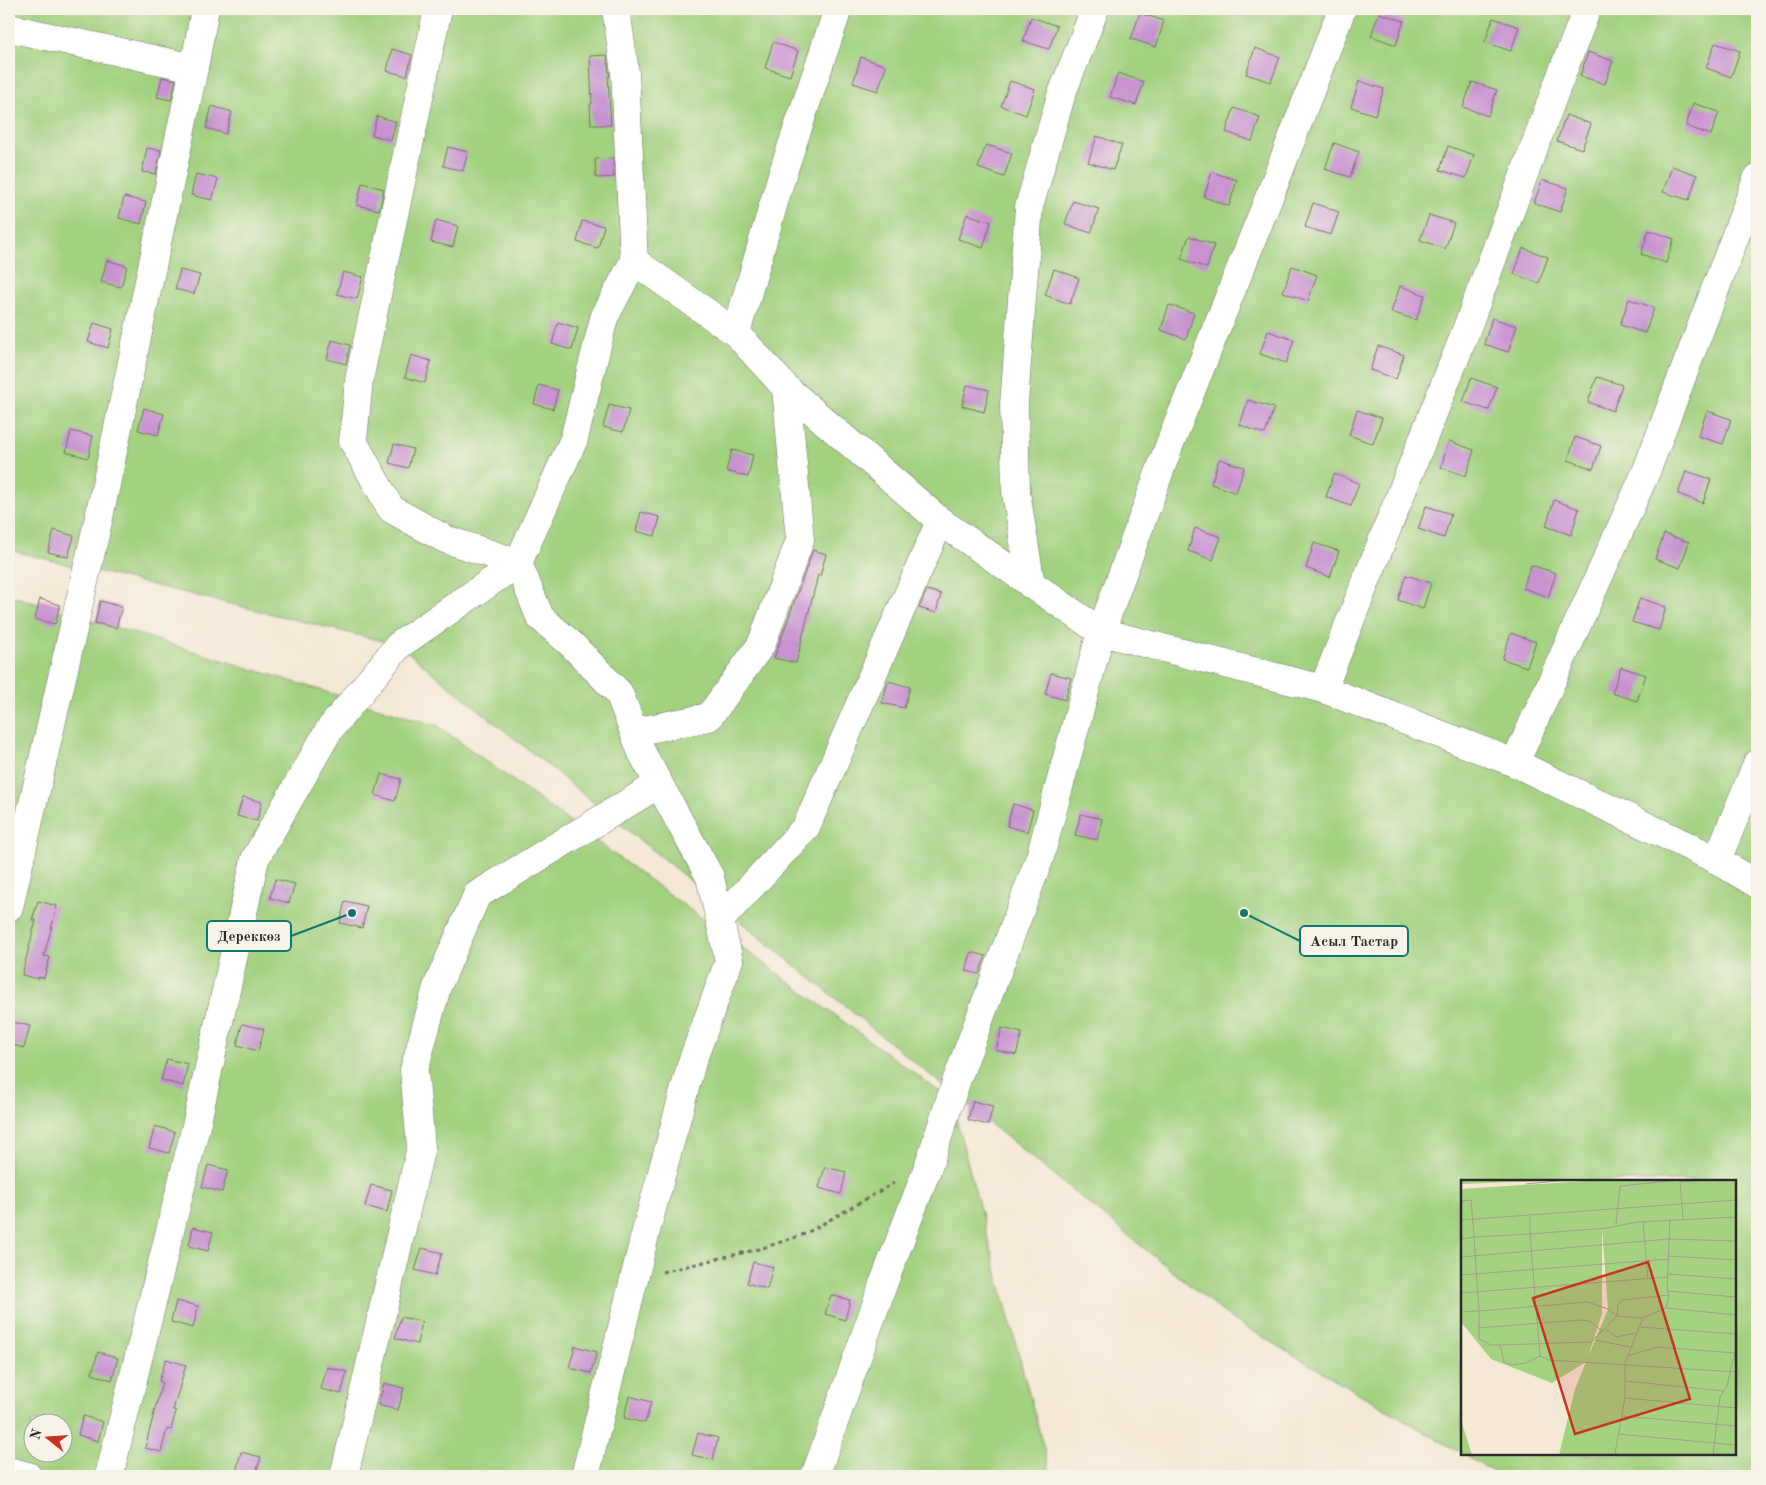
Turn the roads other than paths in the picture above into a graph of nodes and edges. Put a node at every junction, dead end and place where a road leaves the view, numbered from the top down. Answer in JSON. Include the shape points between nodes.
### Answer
{"nodes":[{"id":1,"x":205,"y":9,"type":"edge"},
{"id":2,"x":438,"y":9,"type":"edge"},
{"id":3,"x":616,"y":9,"type":"edge"},
{"id":4,"x":838,"y":9,"type":"edge"},
{"id":5,"x":1095,"y":9,"type":"edge"},
{"id":6,"x":1342,"y":9,"type":"edge"},
{"id":7,"x":1587,"y":9,"type":"edge"},
{"id":8,"x":9,"y":28,"type":"edge"},
{"id":9,"x":194,"y":68,"type":"junction"},
{"id":10,"x":1757,"y":179,"type":"edge"},
{"id":11,"x":634,"y":261,"type":"junction"},
{"id":12,"x":736,"y":333,"type":"junction"},
{"id":13,"x":786,"y":388,"type":"junction"},
{"id":14,"x":940,"y":521,"type":"junction"},
{"id":15,"x":518,"y":563,"type":"junction"},
{"id":16,"x":1031,"y":585,"type":"junction"},
{"id":17,"x":1101,"y":632,"type":"junction"},
{"id":18,"x":1323,"y":688,"type":"junction"},
{"id":19,"x":634,"y":732,"type":"junction"},
{"id":20,"x":1514,"y":763,"type":"junction"},
{"id":21,"x":1757,"y":764,"type":"edge"},
{"id":22,"x":659,"y":784,"type":"junction"},
{"id":23,"x":1717,"y":860,"type":"junction"},
{"id":24,"x":1757,"y":884,"type":"edge"},
{"id":25,"x":9,"y":907,"type":"edge"},
{"id":26,"x":720,"y":920,"type":"junction"},
{"id":27,"x":9,"y":1472,"type":"edge"},
{"id":28,"x":28,"y":1476,"type":"edge"},
{"id":29,"x":109,"y":1476,"type":"edge"},
{"id":30,"x":344,"y":1476,"type":"edge"},
{"id":31,"x":585,"y":1476,"type":"edge"},
{"id":32,"x":815,"y":1476,"type":"edge"}],
"edges":[{"from":1,"to":9,"type":"street"},
{"from":2,"to":15,"type":"street","via":[[358,380],[353,441],[391,509],[445,539]]},
{"from":3,"to":11,"type":"street","via":[[625,72]]},
{"from":4,"to":12,"type":"street","via":[[782,175]]},
{"from":5,"to":16,"type":"street","via":[[1061,96],[1029,207],[1014,404],[1016,492]]},
{"from":6,"to":17,"type":"street","via":[[1169,446]]},
{"from":7,"to":18,"type":"street","via":[[1462,341]]},
{"from":8,"to":9,"type":"street"},
{"from":9,"to":25,"type":"street","via":[[97,522]]},
{"from":10,"to":20,"type":"street","via":[[1646,472]]},
{"from":11,"to":12,"type":"street"},
{"from":11,"to":15,"type":"street","via":[[604,318],[574,439]]},
{"from":12,"to":13,"type":"street"},
{"from":13,"to":14,"type":"street"},
{"from":13,"to":19,"type":"street","via":[[800,540],[761,645],[709,717]]},
{"from":14,"to":16,"type":"street"},
{"from":14,"to":26,"type":"street","via":[[806,827]]},
{"from":15,"to":19,"type":"street","via":[[540,617],[618,693]]},
{"from":15,"to":29,"type":"street","via":[[399,645],[329,730],[254,860],[196,1126]]},
{"from":16,"to":17,"type":"street"},
{"from":17,"to":18,"type":"street"},
{"from":17,"to":32,"type":"street","via":[[1040,857]]},
{"from":18,"to":20,"type":"street"},
{"from":19,"to":22,"type":"street"},
{"from":20,"to":23,"type":"street"},
{"from":21,"to":23,"type":"street"},
{"from":22,"to":26,"type":"street","via":[[710,877]]},
{"from":22,"to":30,"type":"street","via":[[477,895],[437,987],[414,1070],[421,1146]]},
{"from":23,"to":24,"type":"street"},
{"from":26,"to":31,"type":"street","via":[[729,961],[692,1062]]},
{"from":27,"to":28,"type":"street"}]}
